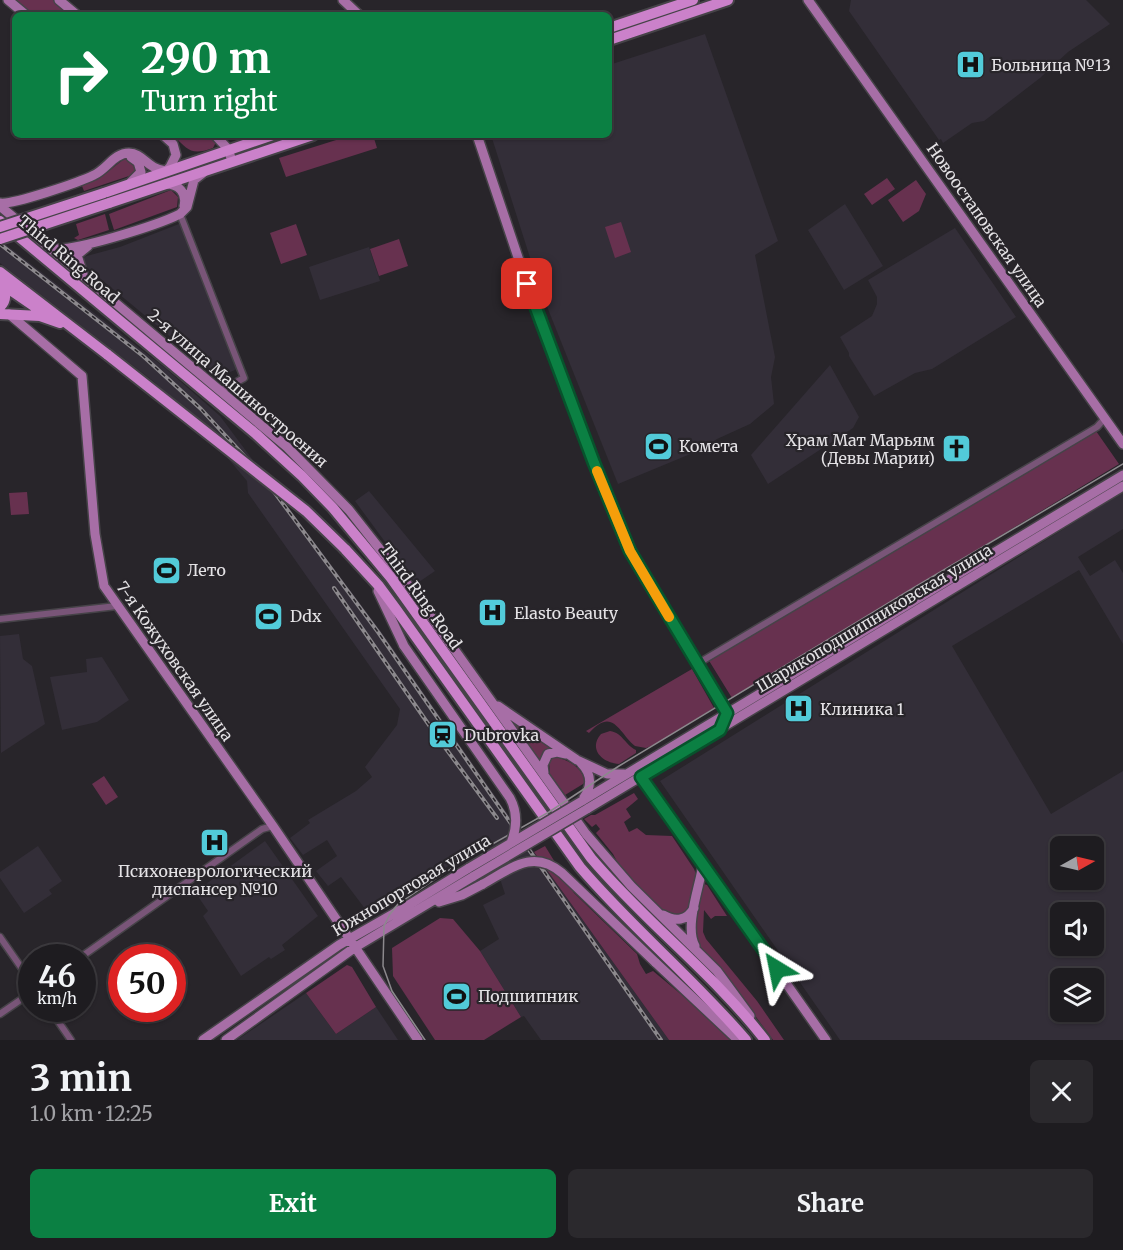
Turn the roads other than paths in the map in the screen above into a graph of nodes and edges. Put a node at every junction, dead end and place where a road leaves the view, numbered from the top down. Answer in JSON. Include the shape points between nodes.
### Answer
{"nodes":[{"id":1,"x":9,"y":0,"type":"edge"},
{"id":2,"x":59,"y":0,"type":"edge"},
{"id":3,"x":343,"y":0,"type":"edge"},
{"id":4,"x":693,"y":0,"type":"edge"},
{"id":5,"x":728,"y":0,"type":"edge"},
{"id":6,"x":808,"y":0,"type":"edge"},
{"id":7,"x":816,"y":0,"type":"edge"},
{"id":8,"x":23,"y":12,"type":"edge"},
{"id":9,"x":73,"y":12,"type":"edge"},
{"id":10,"x":356,"y":12,"type":"edge"},
{"id":11,"x":827,"y":24,"type":"junction"},
{"id":12,"x":612,"y":27,"type":"edge"},
{"id":13,"x":612,"y":39,"type":"edge"},
{"id":14,"x":166,"y":138,"type":"edge"},
{"id":15,"x":218,"y":138,"type":"edge"},
{"id":16,"x":263,"y":138,"type":"edge"},
{"id":17,"x":304,"y":138,"type":"edge"},
{"id":18,"x":478,"y":138,"type":"edge"},
{"id":19,"x":228,"y":149,"type":"junction"},
{"id":20,"x":123,"y":153,"type":"junction"},
{"id":21,"x":232,"y":161,"type":"junction"},
{"id":22,"x":210,"y":168,"type":"junction"},
{"id":23,"x":166,"y":171,"type":"junction"},
{"id":24,"x":129,"y":183,"type":"junction"},
{"id":25,"x":165,"y":184,"type":"junction"},
{"id":26,"x":107,"y":198,"type":"junction"},
{"id":27,"x":14,"y":203,"type":"junction"},
{"id":28,"x":0,"y":205,"type":"edge"},
{"id":29,"x":181,"y":212,"type":"junction"},
{"id":30,"x":11,"y":214,"type":"junction"},
{"id":31,"x":0,"y":221,"type":"edge"},
{"id":32,"x":0,"y":227,"type":"edge"},
{"id":33,"x":0,"y":239,"type":"edge"},
{"id":34,"x":92,"y":243,"type":"junction"},
{"id":35,"x":47,"y":246,"type":"junction"},
{"id":36,"x":0,"y":272,"type":"edge"},
{"id":37,"x":84,"y":276,"type":"junction"},
{"id":38,"x":0,"y":283,"type":"edge"},
{"id":39,"x":3,"y":312,"type":"edge"},
{"id":40,"x":53,"y":319,"type":"junction"},
{"id":41,"x":84,"y":336,"type":"junction"},
{"id":42,"x":220,"y":391,"type":"junction"},
{"id":43,"x":1105,"y":418,"type":"junction"},
{"id":44,"x":1123,"y":444,"type":"edge"},
{"id":45,"x":294,"y":454,"type":"junction"},
{"id":46,"x":1123,"y":475,"type":"edge"},
{"id":47,"x":1123,"y":486,"type":"edge"},
{"id":48,"x":333,"y":508,"type":"junction"},
{"id":49,"x":362,"y":567,"type":"junction"},
{"id":50,"x":117,"y":606,"type":"junction"},
{"id":51,"x":0,"y":619,"type":"edge"},
{"id":52,"x":697,"y":664,"type":"junction"},
{"id":53,"x":484,"y":692,"type":"junction"},
{"id":54,"x":718,"y":699,"type":"junction"},
{"id":55,"x":744,"y":701,"type":"junction"},
{"id":56,"x":727,"y":713,"type":"junction"},
{"id":57,"x":746,"y":714,"type":"junction"},
{"id":58,"x":713,"y":721,"type":"junction"},
{"id":59,"x":720,"y":730,"type":"junction"},
{"id":60,"x":574,"y":758,"type":"junction"},
{"id":61,"x":645,"y":762,"type":"junction"},
{"id":62,"x":625,"y":774,"type":"junction"},
{"id":63,"x":641,"y":777,"type":"junction"},
{"id":64,"x":548,"y":781,"type":"junction"},
{"id":65,"x":650,"y":790,"type":"junction"},
{"id":66,"x":613,"y":794,"type":"junction"},
{"id":67,"x":585,"y":805,"type":"junction"},
{"id":68,"x":273,"y":826,"type":"junction"},
{"id":69,"x":511,"y":843,"type":"junction"},
{"id":70,"x":703,"y":864,"type":"junction"},
{"id":71,"x":471,"y":872,"type":"junction"},
{"id":72,"x":695,"y":902,"type":"junction"},
{"id":73,"x":425,"y":906,"type":"junction"},
{"id":74,"x":658,"y":912,"type":"junction"},
{"id":75,"x":404,"y":913,"type":"junction"},
{"id":76,"x":0,"y":937,"type":"edge"},
{"id":77,"x":352,"y":944,"type":"junction"},
{"id":78,"x":96,"y":946,"type":"edge"},
{"id":79,"x":698,"y":951,"type":"junction"},
{"id":80,"x":18,"y":963,"type":"edge"},
{"id":81,"x":18,"y":1002,"type":"edge"},
{"id":82,"x":0,"y":1014,"type":"edge"},
{"id":83,"x":59,"y":1022,"type":"edge"},
{"id":84,"x":71,"y":1040,"type":"edge"},
{"id":85,"x":202,"y":1040,"type":"edge"},
{"id":86,"x":226,"y":1040,"type":"edge"},
{"id":87,"x":418,"y":1040,"type":"edge"},
{"id":88,"x":738,"y":1040,"type":"edge"},
{"id":89,"x":746,"y":1040,"type":"edge"},
{"id":90,"x":765,"y":1040,"type":"edge"},
{"id":91,"x":826,"y":1040,"type":"edge"}],
"edges":[{"from":1,"to":8,"type":"main road"},
{"from":2,"to":9,"type":"main road"},
{"from":3,"to":10,"type":"main road"},
{"from":4,"to":12,"type":"main road"},
{"from":5,"to":13,"type":"main road"},
{"from":6,"to":11,"type":"main road","name":"Новоостаповская улица"},
{"from":7,"to":11,"type":"main road","name":"Новоостаповская улица"},
{"from":11,"to":43,"type":"main road","name":"Новоостаповская улица"},
{"from":14,"to":23,"type":"main road","via":[[176,155]]},
{"from":15,"to":19,"type":"main road"},
{"from":16,"to":19,"type":"main road"},
{"from":17,"to":21,"type":"main road"},
{"from":18,"to":52,"type":"main road","via":[[533,302],[609,501],[636,562]]},
{"from":19,"to":21,"type":"main road"},
{"from":19,"to":23,"type":"main road"},
{"from":20,"to":23,"type":"main road","via":[[136,154],[156,170]]},
{"from":20,"to":24,"type":"main road","via":[[141,167]]},
{"from":20,"to":27,"type":"main road","via":[[93,176]]},
{"from":21,"to":22,"type":"main road"},
{"from":22,"to":25,"type":"main road"},
{"from":22,"to":29,"type":"main road","via":[[194,180],[190,200]]},
{"from":23,"to":24,"type":"main road"},
{"from":24,"to":26,"type":"main road"},
{"from":25,"to":26,"type":"main road"},
{"from":25,"to":29,"type":"main road","via":[[175,185],[183,192]]},
{"from":26,"to":32,"type":"main road","bridge":true},
{"from":26,"to":33,"type":"main road","bridge":true},
{"from":27,"to":28,"type":"main road"},
{"from":27,"to":30,"type":"main road"},
{"from":28,"to":30,"type":"main road","name":"2-я улица Машиностроения"},
{"from":29,"to":34,"type":"main road"},
{"from":29,"to":42,"type":"street","via":[[244,378]]},
{"from":30,"to":35,"type":"main road","name":"2-я улица Машиностроения"},
{"from":31,"to":48,"type":"main road","name":"Third Ring Road","via":[[256,434]]},
{"from":34,"to":35,"type":"main road","via":[[56,250]]},
{"from":34,"to":37,"type":"main road","via":[[77,255]]},
{"from":35,"to":37,"type":"main road","name":"2-я улица Машиностроения"},
{"from":36,"to":41,"type":"main road","name":"Third Ring Road"},
{"from":37,"to":42,"type":"main road","name":"2-я улица Машиностроения"},
{"from":38,"to":39,"type":"main road","via":[[5,296]]},
{"from":38,"to":40,"type":"main road"},
{"from":39,"to":40,"type":"main road"},
{"from":39,"to":50,"type":"main road","name":"7-я Кожуховская улица","via":[[81,376],[102,581]]},
{"from":40,"to":41,"type":"main road"},
{"from":41,"to":49,"type":"main road","name":"Third Ring Road","bridge":true,"via":[[306,511]]},
{"from":42,"to":45,"type":"main road","name":"2-я улица Машиностроения"},
{"from":43,"to":44,"type":"main road","name":"Новоостаповская улица"},
{"from":43,"to":52,"type":"street","via":[[1097,427]]},
{"from":45,"to":48,"type":"main road"},
{"from":45,"to":53,"type":"main road","name":"2-я улица Машиностроения","via":[[382,550]]},
{"from":46,"to":55,"type":"main road","name":"Шарикоподшипниковская улица"},
{"from":47,"to":57,"type":"main road","name":"Шарикоподшипниковская улица"},
{"from":48,"to":90,"type":"main road","name":"Third Ring Road","via":[[391,578],[591,858]]},
{"from":49,"to":69,"type":"main road","bridge":true,"via":[[382,598],[404,646],[510,798],[516,821]]},
{"from":49,"to":89,"type":"main road","name":"Third Ring Road","via":[[580,867]]},
{"from":50,"to":51,"type":"street"},
{"from":50,"to":68,"type":"main road","name":"7-я Кожуховская улица"},
{"from":52,"to":54,"type":"main road"},
{"from":53,"to":60,"type":"main road","via":[[503,711]]},
{"from":53,"to":64,"type":"main road","name":"2-я улица Машиностроения"},
{"from":54,"to":55,"type":"main road","via":[[732,704]]},
{"from":54,"to":56,"type":"main road"},
{"from":54,"to":58,"type":"main road"},
{"from":55,"to":56,"type":"main road","name":"Шарикоподшипниковская улица"},
{"from":56,"to":57,"type":"main road"},
{"from":56,"to":58,"type":"main road","name":"Шарикоподшипниковская улица"},
{"from":56,"to":59,"type":"main road"},
{"from":57,"to":59,"type":"main road","name":"Шарикоподшипниковская улица"},
{"from":58,"to":61,"type":"main road","name":"Шарикоподшипниковская улица"},
{"from":59,"to":63,"type":"main road","name":"Шарикоподшипниковская улица"},
{"from":60,"to":62,"type":"main road","via":[[607,774]]},
{"from":60,"to":64,"type":"main road","via":[[557,752],[548,754],[543,765]]},
{"from":60,"to":67,"type":"main road","via":[[590,778]]},
{"from":61,"to":62,"type":"main road","name":"Южнопортовая улица"},
{"from":61,"to":63,"type":"main road"},
{"from":62,"to":63,"type":"main road"},
{"from":62,"to":67,"type":"main road","name":"Южнопортовая улица"},
{"from":63,"to":65,"type":"main road"},
{"from":63,"to":66,"type":"main road","name":"Южнопортовая улица"},
{"from":64,"to":74,"type":"main road","name":"2-я улица Машиностроения","via":[[609,862]]},
{"from":65,"to":66,"type":"main road","via":[[641,786]]},
{"from":65,"to":70,"type":"main road"},
{"from":66,"to":67,"type":"main road","name":"Южнопортовая улица"},
{"from":67,"to":69,"type":"main road","name":"Южнопортовая улица","bridge":true},
{"from":67,"to":71,"type":"main road","name":"Южнопортовая улица","bridge":true},
{"from":68,"to":77,"type":"main road","name":"7-я Кожуховская улица"},
{"from":68,"to":78,"type":"street","via":[[262,829]]},
{"from":69,"to":71,"type":"main road","name":"Южнопортовая улица","bridge":true},
{"from":70,"to":72,"type":"main road"},
{"from":70,"to":91,"type":"main road"},
{"from":71,"to":73,"type":"main road","name":"Южнопортовая улица"},
{"from":71,"to":75,"type":"main road","name":"Южнопортовая улица"},
{"from":72,"to":74,"type":"main road","via":[[690,914],[682,919]]},
{"from":72,"to":79,"type":"main road","via":[[691,932]]},
{"from":73,"to":75,"type":"main road","name":"Южнопортовая улица"},
{"from":73,"to":88,"type":"main road","bridge":true,"via":[[462,895],[521,863],[548,864]]},
{"from":74,"to":79,"type":"main road","name":"2-я улица Машиностроения"},
{"from":75,"to":77,"type":"main road","name":"Южнопортовая улица"},
{"from":76,"to":80,"type":"street"},
{"from":77,"to":85,"type":"main road","name":"Южнопортовая улица","via":[[249,1006]]},
{"from":77,"to":86,"type":"main road","name":"Южнопортовая улица"},
{"from":77,"to":87,"type":"main road","name":"7-я Кожуховская улица"},
{"from":79,"to":90,"type":"main road","name":"2-я улица Машиностроения","via":[[726,980]]},
{"from":81,"to":82,"type":"street"},
{"from":83,"to":84,"type":"street"}]}
